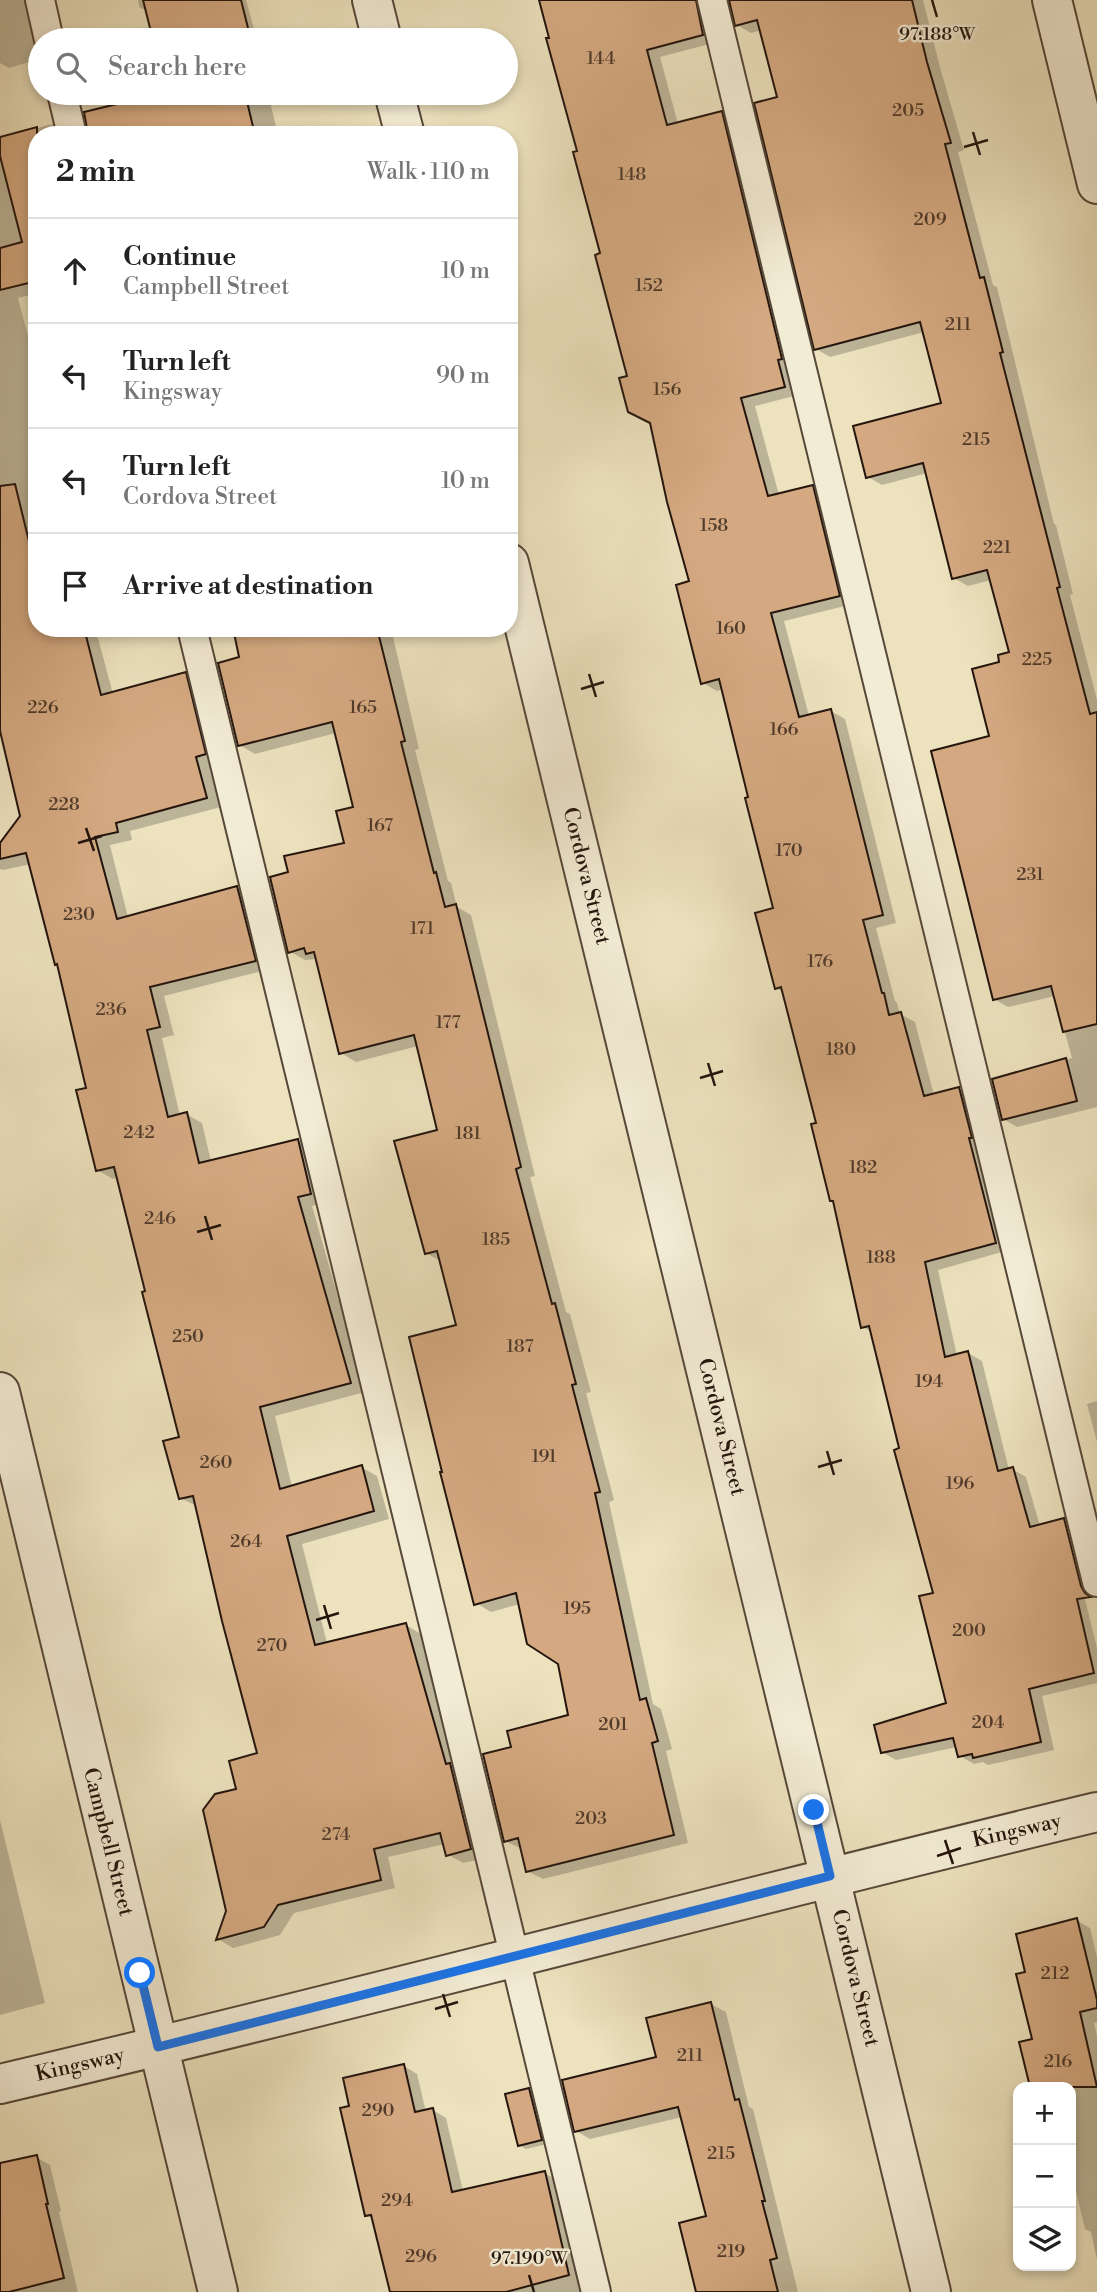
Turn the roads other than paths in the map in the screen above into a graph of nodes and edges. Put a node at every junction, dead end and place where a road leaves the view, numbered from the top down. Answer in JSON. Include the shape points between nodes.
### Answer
{"nodes":[{"id":1,"x":40,"y":0,"type":"edge"},
{"id":2,"x":372,"y":0,"type":"edge"},
{"id":3,"x":712,"y":0,"type":"edge"},
{"id":4,"x":1052,"y":0,"type":"edge"},
{"id":5,"x":46,"y":28,"type":"edge"},
{"id":6,"x":379,"y":28,"type":"edge"},
{"id":7,"x":65,"y":105,"type":"edge"},
{"id":8,"x":397,"y":105,"type":"edge"},
{"id":9,"x":70,"y":126,"type":"edge"},
{"id":10,"x":403,"y":126,"type":"edge"},
{"id":11,"x":1097,"y":184,"type":"edge"},
{"id":12,"x":518,"y":600,"type":"edge"},
{"id":13,"x":194,"y":637,"type":"edge"},
{"id":14,"x":0,"y":1392,"type":"edge"},
{"id":15,"x":1097,"y":1583,"type":"edge"},
{"id":16,"x":1097,"y":1812,"type":"edge"},
{"id":17,"x":830,"y":1876,"type":"junction"},
{"id":18,"x":514,"y":1956,"type":"junction"},
{"id":19,"x":158,"y":2047,"type":"junction"},
{"id":20,"x":0,"y":2084,"type":"edge"},
{"id":21,"x":218,"y":2292,"type":"edge"},
{"id":22,"x":596,"y":2292,"type":"edge"},
{"id":23,"x":932,"y":2292,"type":"edge"}],
"edges":[{"from":1,"to":5,"type":"lane"},
{"from":2,"to":6,"type":"street"},
{"from":3,"to":15,"type":"lane"},
{"from":4,"to":11,"type":"street"},
{"from":7,"to":9,"type":"lane"},
{"from":8,"to":10,"type":"street"},
{"from":12,"to":17,"type":"street","name":"Cordova Street"},
{"from":13,"to":18,"type":"lane"},
{"from":14,"to":19,"type":"street","name":"Campbell Street"},
{"from":16,"to":17,"type":"street","name":"Kingsway"},
{"from":17,"to":18,"type":"street","name":"Kingsway"},
{"from":17,"to":23,"type":"street","name":"Cordova Street"},
{"from":18,"to":19,"type":"street","name":"Kingsway"},
{"from":18,"to":22,"type":"lane"},
{"from":19,"to":20,"type":"street","name":"Kingsway"},
{"from":19,"to":21,"type":"street","name":"Campbell Street"}]}
